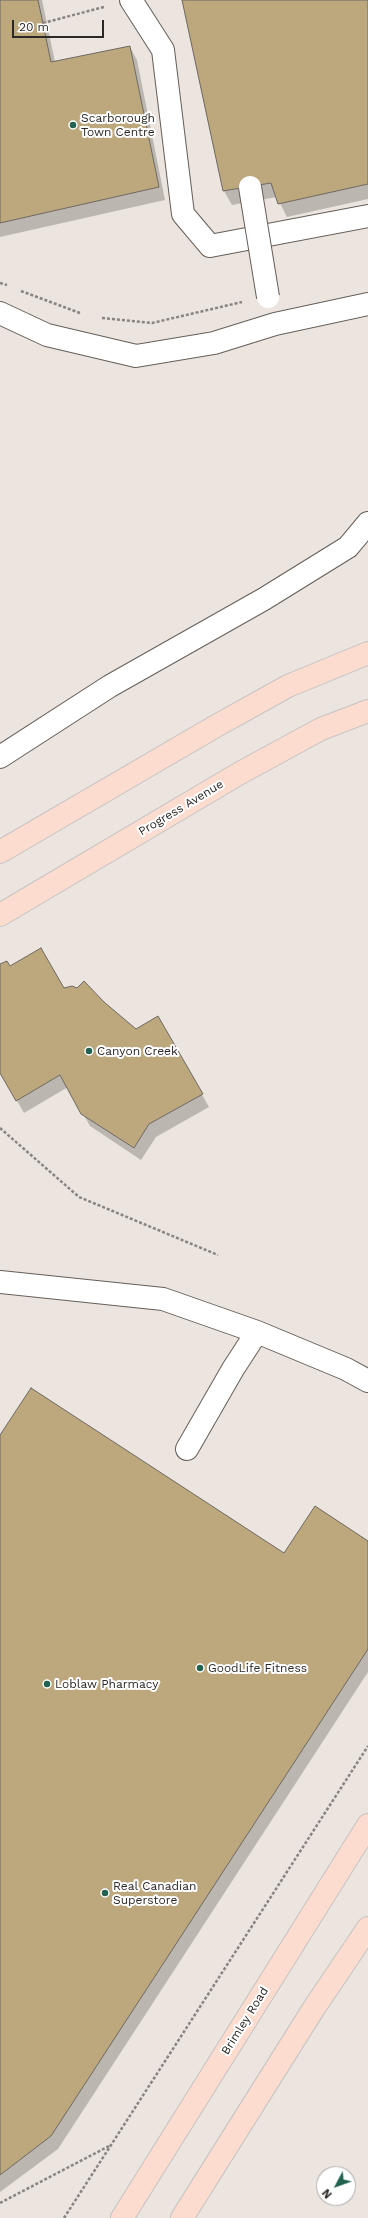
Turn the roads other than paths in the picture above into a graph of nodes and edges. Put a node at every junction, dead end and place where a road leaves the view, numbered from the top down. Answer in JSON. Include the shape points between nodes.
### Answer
{"nodes":[{"id":1,"x":131,"y":0,"type":"edge"},
{"id":2,"x":250,"y":187,"type":"dead end"},
{"id":3,"x":368,"y":216,"type":"edge"},
{"id":4,"x":368,"y":304,"type":"edge"},
{"id":5,"x":0,"y":313,"type":"edge"},
{"id":6,"x":275,"y":324,"type":"junction"},
{"id":7,"x":368,"y":522,"type":"edge"},
{"id":8,"x":368,"y":653,"type":"edge"},
{"id":9,"x":368,"y":711,"type":"edge"},
{"id":10,"x":0,"y":757,"type":"edge"},
{"id":11,"x":0,"y":852,"type":"edge"},
{"id":12,"x":0,"y":915,"type":"edge"},
{"id":13,"x":0,"y":1282,"type":"edge"},
{"id":14,"x":257,"y":1332,"type":"junction"},
{"id":15,"x":368,"y":1381,"type":"edge"},
{"id":16,"x":187,"y":1449,"type":"dead end"},
{"id":17,"x":368,"y":1825,"type":"edge"},
{"id":18,"x":368,"y":1928,"type":"edge"},
{"id":19,"x":122,"y":2218,"type":"edge"},
{"id":20,"x":182,"y":2218,"type":"edge"}],
"edges":[{"from":1,"to":3,"type":"lane","via":[[163,50],[184,214],[210,246]]},
{"from":2,"to":6,"type":"lane","bridge":true,"via":[[268,297]]},
{"from":4,"to":6,"type":"lane"},
{"from":5,"to":6,"type":"lane","via":[[47,335],[136,356],[214,342]]},
{"from":7,"to":10,"type":"lane","via":[[348,547],[264,599],[110,686]]},
{"from":8,"to":11,"type":"main road","via":[[281,690]]},
{"from":9,"to":12,"type":"main road","name":"Progress Avenue","via":[[321,730],[240,773]]},
{"from":13,"to":14,"type":"lane","via":[[163,1299]]},
{"from":14,"to":15,"type":"lane","via":[[346,1369]]},
{"from":14,"to":16,"type":"lane"},
{"from":17,"to":19,"type":"main road","name":"Brimley Road"},
{"from":18,"to":20,"type":"main road","via":[[314,2008]]}]}
